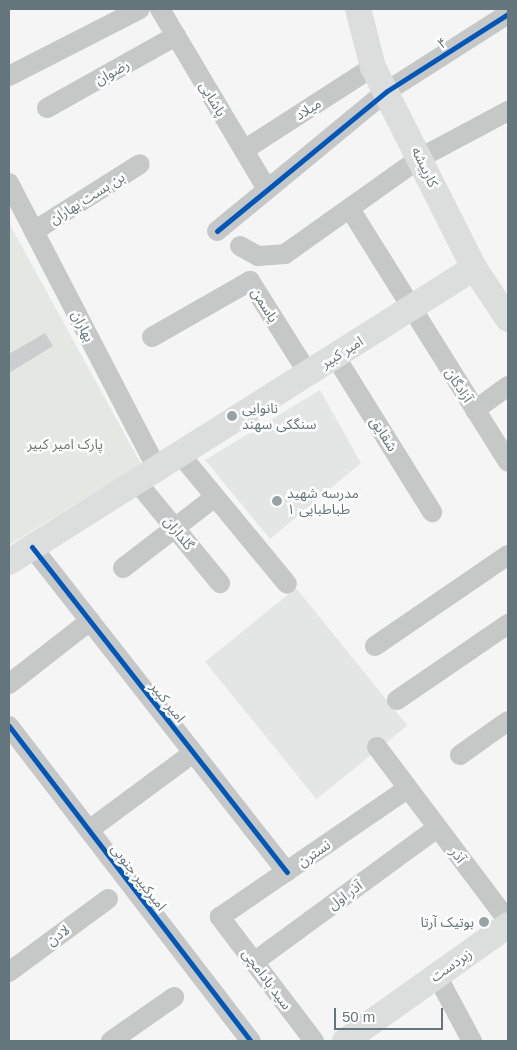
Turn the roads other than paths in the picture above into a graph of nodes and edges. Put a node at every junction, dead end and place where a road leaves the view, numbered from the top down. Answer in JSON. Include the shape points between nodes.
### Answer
{"nodes":[{"id":1,"x":140,"y":9,"type":"edge"},
{"id":2,"x":160,"y":9,"type":"edge"},
{"id":3,"x":359,"y":9,"type":"edge"},
{"id":4,"x":508,"y":14,"type":"edge"},
{"id":5,"x":176,"y":36,"type":"junction"},
{"id":6,"x":373,"y":67,"type":"junction"},
{"id":7,"x":9,"y":76,"type":"edge"},
{"id":8,"x":387,"y":91,"type":"junction"},
{"id":9,"x":47,"y":108,"type":"dead end"},
{"id":10,"x":508,"y":111,"type":"edge"},
{"id":11,"x":244,"y":150,"type":"junction"},
{"id":12,"x":420,"y":158,"type":"junction"},
{"id":13,"x":140,"y":164,"type":"dead end"},
{"id":14,"x":9,"y":184,"type":"edge"},
{"id":15,"x":267,"y":189,"type":"junction"},
{"id":16,"x":350,"y":209,"type":"junction"},
{"id":17,"x":34,"y":231,"type":"junction"},
{"id":18,"x":217,"y":231,"type":"dead end"},
{"id":19,"x":240,"y":246,"type":"dead end"},
{"id":20,"x":474,"y":268,"type":"junction"},
{"id":21,"x":410,"y":309,"type":"junction"},
{"id":22,"x":508,"y":319,"type":"edge"},
{"id":23,"x":152,"y":337,"type":"dead end"},
{"id":24,"x":335,"y":356,"type":"junction"},
{"id":25,"x":308,"y":373,"type":"junction"},
{"id":26,"x":508,"y":386,"type":"edge"},
{"id":27,"x":474,"y":410,"type":"junction"},
{"id":28,"x":180,"y":454,"type":"junction"},
{"id":29,"x":508,"y":462,"type":"edge"},
{"id":30,"x":147,"y":476,"type":"junction"},
{"id":31,"x":215,"y":496,"type":"junction"},
{"id":32,"x":432,"y":512,"type":"dead end"},
{"id":33,"x":175,"y":528,"type":"junction"},
{"id":34,"x":32,"y":547,"type":"junction"},
{"id":35,"x":508,"y":555,"type":"edge"},
{"id":36,"x":9,"y":562,"type":"edge"},
{"id":37,"x":123,"y":568,"type":"dead end"},
{"id":38,"x":220,"y":583,"type":"dead end"},
{"id":39,"x":288,"y":584,"type":"dead end"},
{"id":40,"x":90,"y":621,"type":"junction"},
{"id":41,"x":508,"y":624,"type":"edge"},
{"id":42,"x":376,"y":646,"type":"dead end"},
{"id":43,"x":9,"y":684,"type":"edge"},
{"id":44,"x":397,"y":700,"type":"dead end"},
{"id":45,"x":508,"y":721,"type":"edge"},
{"id":46,"x":9,"y":726,"type":"edge"},
{"id":47,"x":377,"y":747,"type":"dead end"},
{"id":48,"x":193,"y":753,"type":"junction"},
{"id":49,"x":460,"y":755,"type":"dead end"},
{"id":50,"x":407,"y":789,"type":"junction"},
{"id":51,"x":437,"y":828,"type":"junction"},
{"id":52,"x":89,"y":830,"type":"junction"},
{"id":53,"x":287,"y":872,"type":"junction"},
{"id":54,"x":108,"y":899,"type":"dead end"},
{"id":55,"x":220,"y":917,"type":"joint"},
{"id":56,"x":508,"y":923,"type":"edge"},
{"id":57,"x":254,"y":962,"type":"junction"},
{"id":58,"x":9,"y":972,"type":"edge"},
{"id":59,"x":437,"y":976,"type":"junction"},
{"id":60,"x":174,"y":997,"type":"dead end"},
{"id":61,"x":111,"y":1041,"type":"edge"},
{"id":62,"x":251,"y":1041,"type":"edge"},
{"id":63,"x":314,"y":1041,"type":"edge"},
{"id":64,"x":345,"y":1041,"type":"edge"},
{"id":65,"x":472,"y":1041,"type":"edge"}],
"edges":[{"from":1,"to":7,"type":"street"},
{"from":2,"to":5,"type":"street","name":"پاشایی"},
{"from":3,"to":6,"type":"main road","name":"کارپیشه"},
{"from":4,"to":8,"type":"street","name":"۴"},
{"from":5,"to":9,"type":"street","name":"رضوان"},
{"from":5,"to":11,"type":"street","name":"پاشایی"},
{"from":6,"to":8,"type":"main road","name":"کارپیشه"},
{"from":6,"to":11,"type":"street","name":"میلاد"},
{"from":8,"to":12,"type":"main road","name":"کارپیشه"},
{"from":8,"to":15,"type":"street","name":"۴"},
{"from":10,"to":12,"type":"street"},
{"from":11,"to":15,"type":"street","name":"پاشایی"},
{"from":12,"to":16,"type":"street"},
{"from":12,"to":20,"type":"main road","name":"کارپیشه"},
{"from":13,"to":17,"type":"street","name":"بن بست بهاران"},
{"from":14,"to":17,"type":"street","name":"بهاران"},
{"from":15,"to":18,"type":"street","name":"۴"},
{"from":16,"to":19,"type":"street","via":[[285,254],[258,256]]},
{"from":16,"to":21,"type":"street","name":"آزادگان"},
{"from":17,"to":30,"type":"street","name":"بهاران"},
{"from":20,"to":21,"type":"main road","name":"امیر کبیر"},
{"from":20,"to":22,"type":"main road","name":"کارپیشه"},
{"from":21,"to":24,"type":"main road","name":"امیر کبیر"},
{"from":21,"to":27,"type":"street","name":"آزادگان"},
{"from":23,"to":25,"type":"street","name":"یاسمن","via":[[250,282]]},
{"from":24,"to":25,"type":"main road","name":"امیر کبیر"},
{"from":24,"to":32,"type":"street","name":"شقایق"},
{"from":25,"to":28,"type":"main road","name":"امیر کبیر"},
{"from":26,"to":27,"type":"street"},
{"from":27,"to":29,"type":"street","name":"آزادگان"},
{"from":28,"to":30,"type":"main road","name":"امیر کبیر"},
{"from":28,"to":31,"type":"street"},
{"from":30,"to":33,"type":"street","name":"گلداران"},
{"from":30,"to":34,"type":"main road","name":"امیر کبیر"},
{"from":31,"to":33,"type":"street"},
{"from":31,"to":39,"type":"street"},
{"from":33,"to":37,"type":"street"},
{"from":33,"to":38,"type":"street","name":"گلداران"},
{"from":34,"to":36,"type":"main road","name":"امیر کبیر"},
{"from":34,"to":40,"type":"street","name":"امیر کبیر"},
{"from":35,"to":42,"type":"street"},
{"from":40,"to":43,"type":"street"},
{"from":40,"to":48,"type":"street","name":"امیر کبیر"},
{"from":41,"to":44,"type":"street"},
{"from":45,"to":49,"type":"street"},
{"from":46,"to":52,"type":"street","name":"امیرکبیر جنوبی"},
{"from":47,"to":50,"type":"street","name":"آذر"},
{"from":48,"to":52,"type":"street"},
{"from":48,"to":53,"type":"street","name":"امیر کبیر"},
{"from":50,"to":51,"type":"street","name":"آذر"},
{"from":50,"to":53,"type":"street","name":"نسترن"},
{"from":51,"to":56,"type":"street","name":"آذر"},
{"from":51,"to":57,"type":"street","name":"آذر اول"},
{"from":52,"to":62,"type":"street","name":"امیرکبیر جنوبی"},
{"from":53,"to":55,"type":"street","name":"نسترن"},
{"from":54,"to":58,"type":"street","name":"لادن"},
{"from":55,"to":57,"type":"street","name":"سید بادامچی"},
{"from":56,"to":59,"type":"main road","name":"زبردست"},
{"from":57,"to":63,"type":"street","name":"سید بادامچی"},
{"from":59,"to":64,"type":"main road","name":"زبردست"},
{"from":59,"to":65,"type":"street"},
{"from":60,"to":61,"type":"street"}]}
